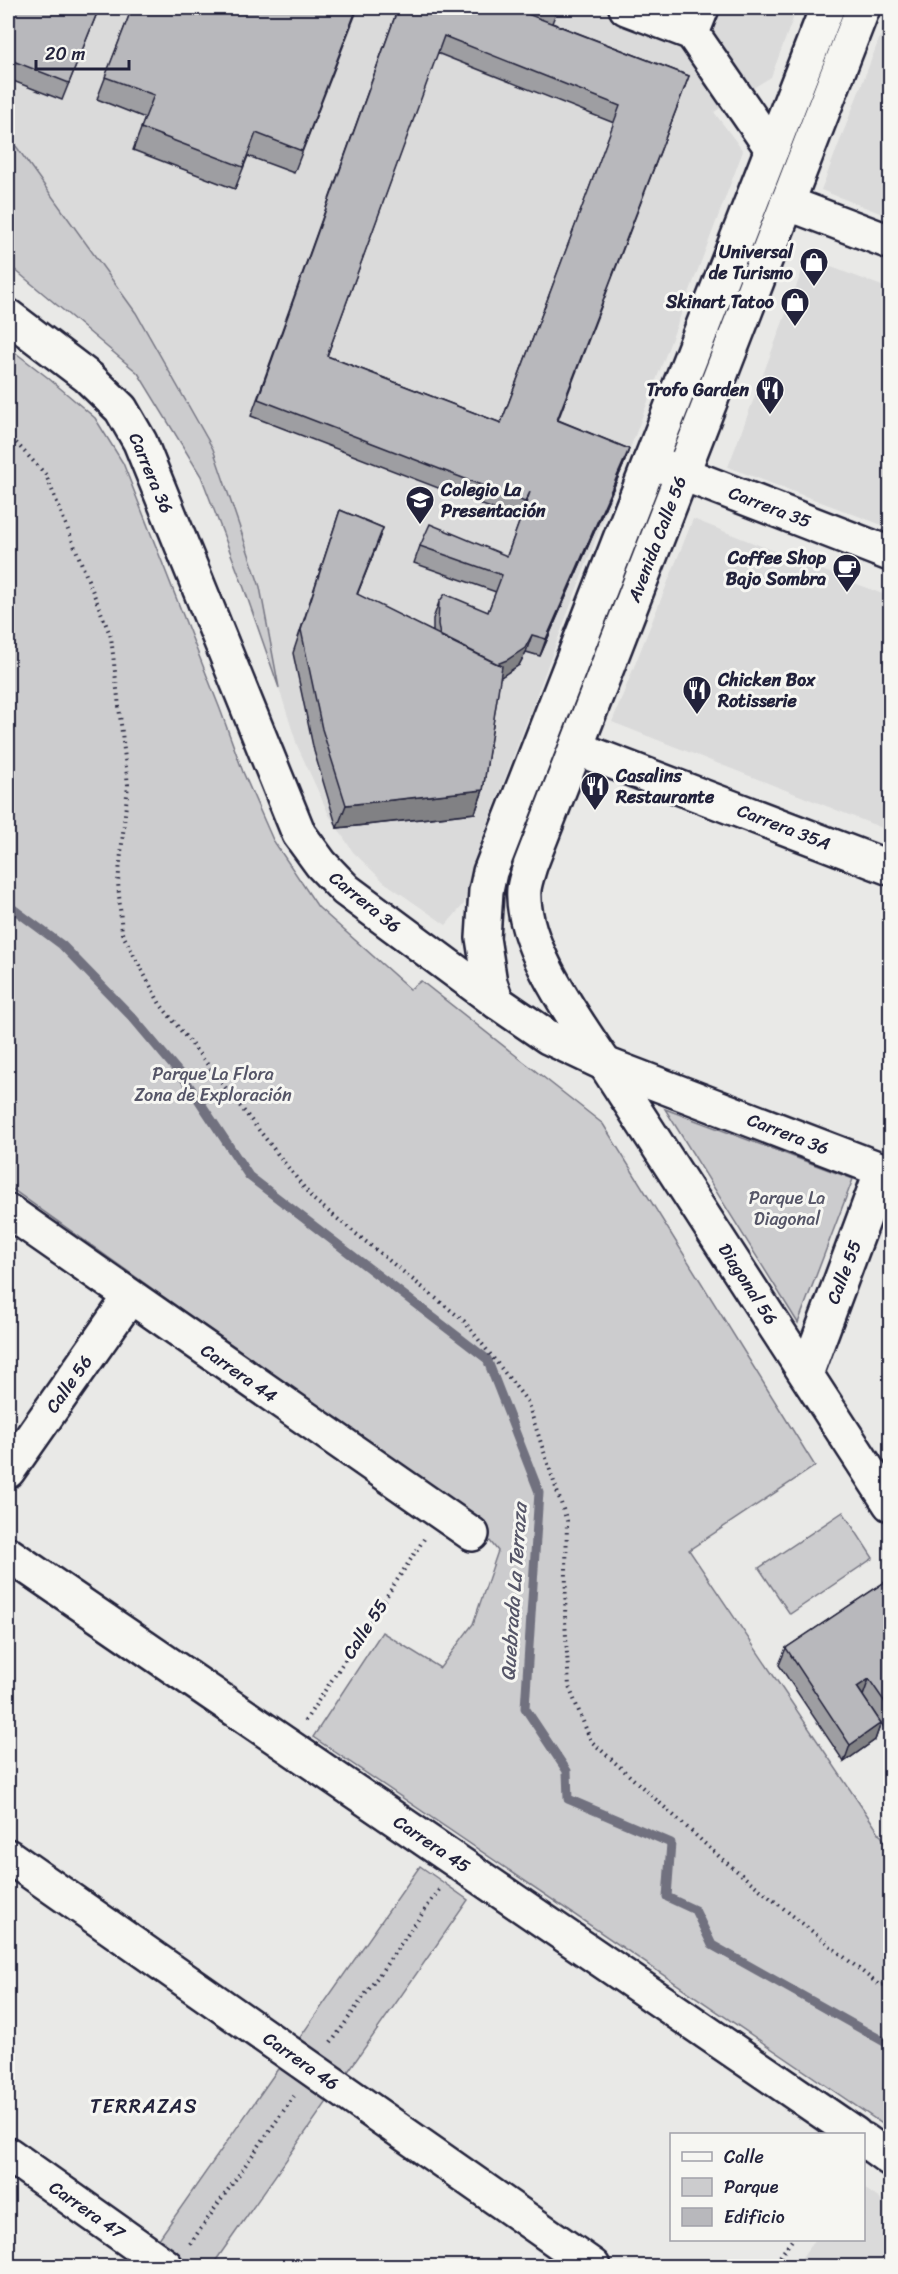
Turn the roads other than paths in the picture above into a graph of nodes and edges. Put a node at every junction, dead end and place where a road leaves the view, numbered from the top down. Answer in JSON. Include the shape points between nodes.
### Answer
{"nodes":[{"id":1,"x":626,"y":8,"type":"edge"},
{"id":2,"x":827,"y":8,"type":"edge"},
{"id":3,"x":863,"y":8,"type":"edge"},
{"id":4,"x":697,"y":20,"type":"edge"},
{"id":5,"x":772,"y":149,"type":"junction"},
{"id":6,"x":787,"y":203,"type":"junction"},
{"id":7,"x":891,"y":242,"type":"edge"},
{"id":8,"x":8,"y":316,"type":"edge"},
{"id":9,"x":650,"y":461,"type":"junction"},
{"id":10,"x":683,"y":474,"type":"junction"},
{"id":11,"x":891,"y":554,"type":"edge"},
{"id":12,"x":576,"y":747,"type":"junction"},
{"id":13,"x":891,"y":868,"type":"edge"},
{"id":14,"x":497,"y":1002,"type":"junction"},
{"id":15,"x":605,"y":1064,"type":"junction"},
{"id":16,"x":886,"y":1171,"type":"edge"},
{"id":17,"x":8,"y":1211,"type":"edge"},
{"id":18,"x":130,"y":1297,"type":"junction"},
{"id":19,"x":806,"y":1374,"type":"junction"},
{"id":20,"x":8,"y":1471,"type":"edge"},
{"id":21,"x":885,"y":1491,"type":"edge"},
{"id":22,"x":472,"y":1534,"type":"dead end"},
{"id":23,"x":8,"y":1554,"type":"edge"},
{"id":24,"x":8,"y":1856,"type":"edge"},
{"id":25,"x":854,"y":2133,"type":"edge"},
{"id":26,"x":865,"y":2141,"type":"edge"},
{"id":27,"x":8,"y":2154,"type":"edge"},
{"id":28,"x":891,"y":2159,"type":"edge"},
{"id":29,"x":165,"y":2266,"type":"edge"},
{"id":30,"x":593,"y":2266,"type":"edge"}],
"edges":[{"from":1,"to":4,"type":"street"},
{"from":2,"to":5,"type":"street","name":"Avenida Calle 56"},
{"from":3,"to":6,"type":"street","name":"Avenida Calle 56"},
{"from":4,"to":5,"type":"street"},
{"from":5,"to":9,"type":"street","name":"Avenida Calle 56"},
{"from":6,"to":7,"type":"street"},
{"from":6,"to":10,"type":"street","name":"Avenida Calle 56"},
{"from":8,"to":14,"type":"street","name":"Carrera 36","via":[[88,377],[121,410],[140,442],[299,834],[345,890]]},
{"from":9,"to":10,"type":"street","name":"Carrera 35"},
{"from":9,"to":14,"type":"street","name":"Avenida Calle 56","via":[[490,872],[483,938]]},
{"from":10,"to":11,"type":"street","name":"Carrera 35"},
{"from":10,"to":12,"type":"street","name":"Avenida Calle 56"},
{"from":12,"to":13,"type":"street","name":"Carrera 35A"},
{"from":12,"to":15,"type":"street","name":"Avenida Calle 56","via":[[530,866],[524,902],[534,940],[549,974]]},
{"from":14,"to":15,"type":"street","name":"Carrera 36","via":[[548,1037]]},
{"from":15,"to":16,"type":"street","name":"Carrera 36"},
{"from":15,"to":19,"type":"street","name":"Diagonal 56"},
{"from":16,"to":19,"type":"street","name":"Calle 55"},
{"from":17,"to":18,"type":"street","name":"Carrera 44"},
{"from":18,"to":20,"type":"street","name":"Calle 56"},
{"from":18,"to":22,"type":"street","name":"Carrera 44"},
{"from":19,"to":21,"type":"street","name":"Diagonal 56"},
{"from":23,"to":25,"type":"street","name":"Carrera 45"},
{"from":24,"to":30,"type":"street","name":"Carrera 46"},
{"from":26,"to":28,"type":"street"},
{"from":27,"to":29,"type":"street","name":"Carrera 47"}]}
